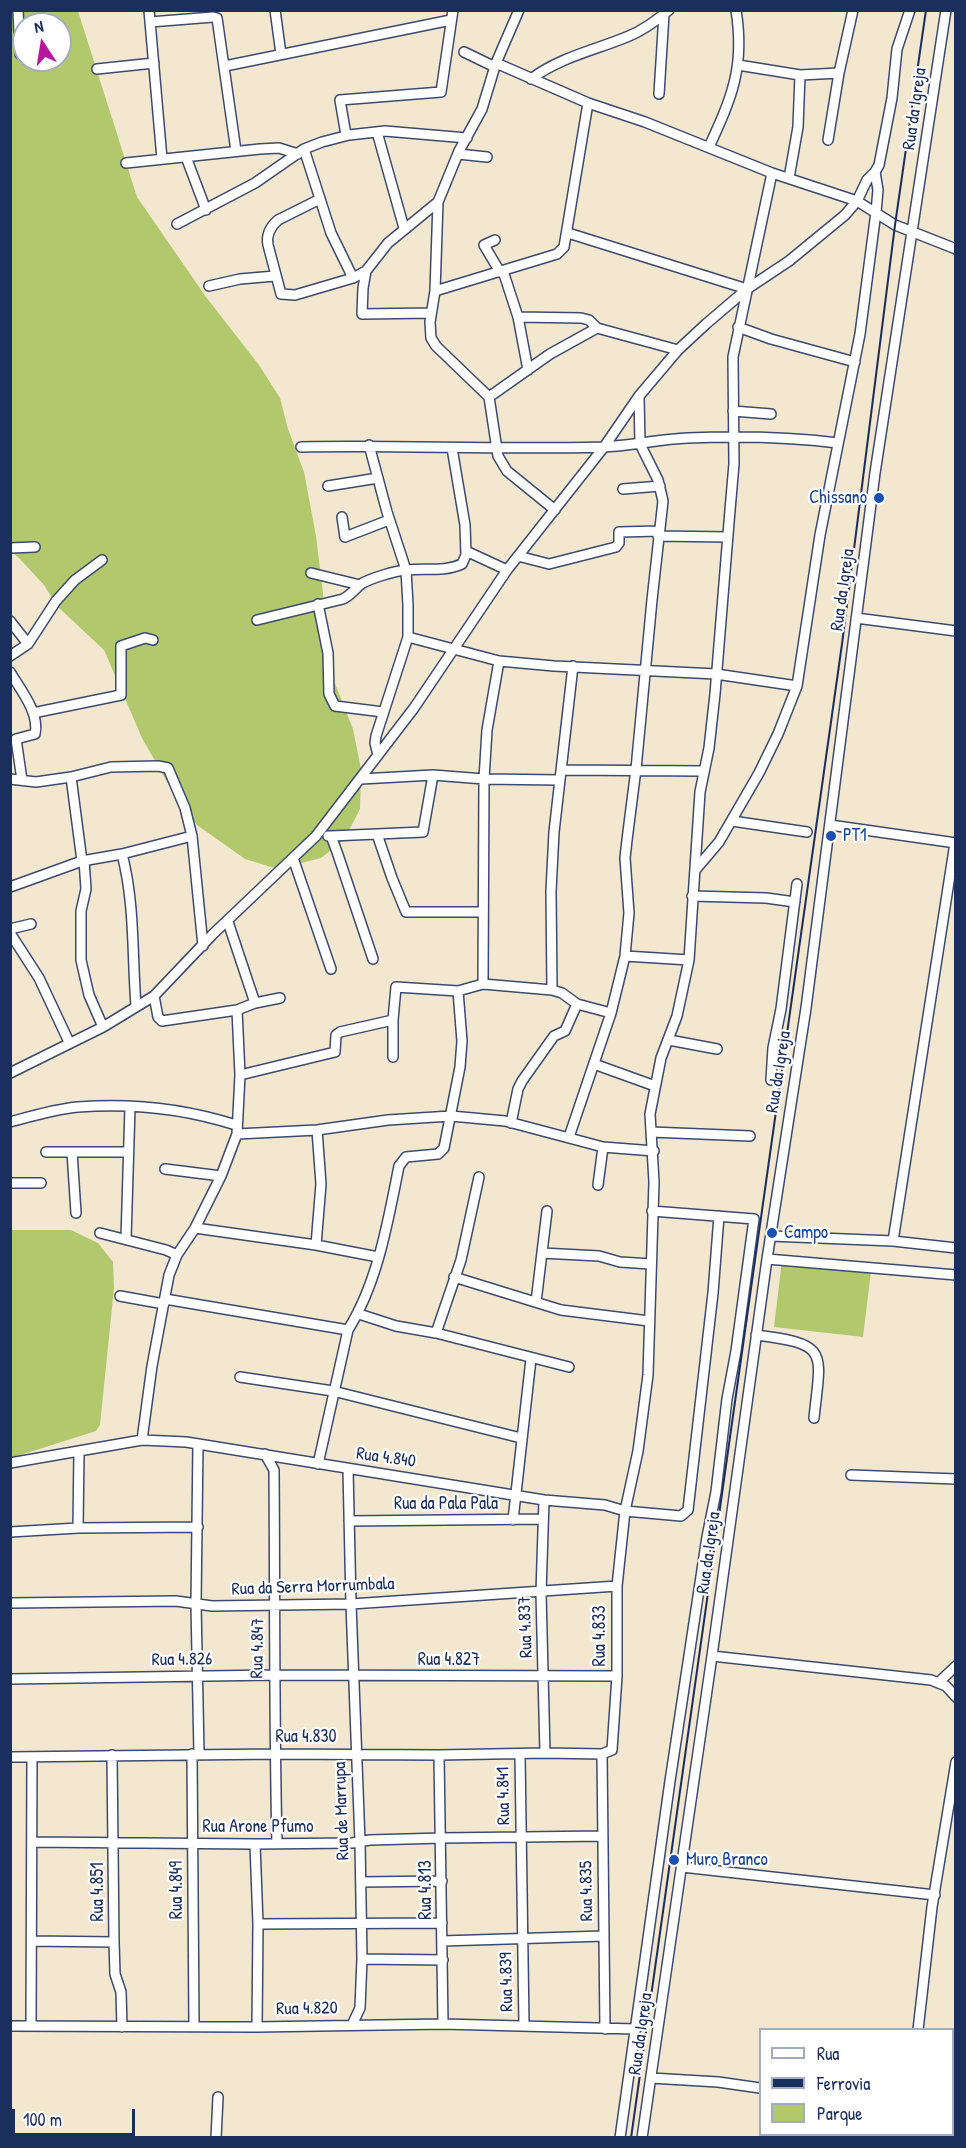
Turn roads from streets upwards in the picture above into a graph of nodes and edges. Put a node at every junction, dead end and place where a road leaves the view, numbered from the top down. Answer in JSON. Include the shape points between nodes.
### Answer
{"nodes":[{"id":1,"x":149,"y":10,"type":"edge"},
{"id":2,"x":275,"y":10,"type":"edge"},
{"id":3,"x":519,"y":10,"type":"edge"},
{"id":4,"x":736,"y":10,"type":"edge"},
{"id":5,"x":853,"y":10,"type":"edge"},
{"id":6,"x":910,"y":10,"type":"edge"},
{"id":7,"x":946,"y":10,"type":"edge"},
{"id":8,"x":666,"y":13,"type":"edge"},
{"id":9,"x":452,"y":15,"type":"edge"},
{"id":10,"x":150,"y":22,"type":"junction"},
{"id":11,"x":464,"y":52,"type":"dead end"},
{"id":12,"x":280,"y":54,"type":"junction"},
{"id":13,"x":154,"y":63,"type":"junction"},
{"id":14,"x":495,"y":65,"type":"junction"},
{"id":15,"x":738,"y":65,"type":"junction"},
{"id":16,"x":225,"y":66,"type":"junction"},
{"id":17,"x":97,"y":69,"type":"dead end"},
{"id":18,"x":838,"y":73,"type":"junction"},
{"id":19,"x":800,"y":75,"type":"junction"},
{"id":20,"x":531,"y":79,"type":"junction"},
{"id":21,"x":659,"y":93,"type":"dead end"},
{"id":22,"x":588,"y":103,"type":"junction"},
{"id":23,"x":377,"y":132,"type":"junction"},
{"id":24,"x":346,"y":135,"type":"junction"},
{"id":25,"x":467,"y":138,"type":"junction"},
{"id":26,"x":828,"y":140,"type":"dead end"},
{"id":27,"x":709,"y":147,"type":"junction"},
{"id":28,"x":236,"y":151,"type":"junction"},
{"id":29,"x":301,"y":151,"type":"junction"},
{"id":30,"x":458,"y":154,"type":"junction"},
{"id":31,"x":186,"y":157,"type":"junction"},
{"id":32,"x":487,"y":157,"type":"dead end"},
{"id":33,"x":162,"y":159,"type":"junction"},
{"id":34,"x":126,"y":163,"type":"dead end"},
{"id":35,"x":875,"y":172,"type":"junction"},
{"id":36,"x":772,"y":173,"type":"junction"},
{"id":37,"x":789,"y":178,"type":"junction"},
{"id":38,"x":320,"y":200,"type":"junction"},
{"id":39,"x":857,"y":201,"type":"junction"},
{"id":40,"x":438,"y":202,"type":"junction"},
{"id":41,"x":207,"y":210,"type":"junction"},
{"id":42,"x":876,"y":212,"type":"junction"},
{"id":43,"x":177,"y":224,"type":"dead end"},
{"id":44,"x":404,"y":228,"type":"junction"},
{"id":45,"x":568,"y":233,"type":"junction"},
{"id":46,"x":913,"y":233,"type":"junction"},
{"id":47,"x":495,"y":240,"type":"dead end"},
{"id":48,"x":956,"y":249,"type":"edge"},
{"id":49,"x":366,"y":271,"type":"junction"},
{"id":50,"x":501,"y":272,"type":"junction"},
{"id":51,"x":275,"y":276,"type":"junction"},
{"id":52,"x":353,"y":278,"type":"junction"},
{"id":53,"x":209,"y":286,"type":"dead end"},
{"id":54,"x":747,"y":289,"type":"junction"},
{"id":55,"x":435,"y":291,"type":"junction"},
{"id":56,"x":431,"y":313,"type":"junction"},
{"id":57,"x":518,"y":317,"type":"junction"},
{"id":58,"x":738,"y":327,"type":"junction"},
{"id":59,"x":597,"y":328,"type":"junction"},
{"id":60,"x":678,"y":350,"type":"junction"},
{"id":61,"x":855,"y":362,"type":"junction"},
{"id":62,"x":528,"y":370,"type":"junction"},
{"id":63,"x":639,"y":396,"type":"junction"},
{"id":64,"x":489,"y":397,"type":"junction"},
{"id":65,"x":733,"y":411,"type":"junction"},
{"id":66,"x":771,"y":414,"type":"dead end"},
{"id":67,"x":734,"y":437,"type":"junction"},
{"id":68,"x":838,"y":443,"type":"junction"},
{"id":69,"x":640,"y":444,"type":"junction"},
{"id":70,"x":369,"y":445,"type":"junction"},
{"id":71,"x":301,"y":447,"type":"dead end"},
{"id":72,"x":604,"y":447,"type":"junction"},
{"id":73,"x":452,"y":448,"type":"junction"},
{"id":74,"x":497,"y":448,"type":"junction"},
{"id":75,"x":378,"y":478,"type":"junction"},
{"id":76,"x":328,"y":486,"type":"dead end"},
{"id":77,"x":660,"y":486,"type":"junction"},
{"id":78,"x":623,"y":489,"type":"dead end"},
{"id":79,"x":555,"y":510,"type":"junction"},
{"id":80,"x":342,"y":517,"type":"dead end"},
{"id":81,"x":389,"y":519,"type":"junction"},
{"id":82,"x":659,"y":534,"type":"junction"},
{"id":83,"x":728,"y":537,"type":"junction"},
{"id":84,"x":35,"y":547,"type":"dead end"},
{"id":85,"x":10,"y":548,"type":"edge"},
{"id":86,"x":466,"y":551,"type":"junction"},
{"id":87,"x":518,"y":556,"type":"junction"},
{"id":88,"x":102,"y":560,"type":"dead end"},
{"id":89,"x":406,"y":570,"type":"junction"},
{"id":90,"x":507,"y":570,"type":"junction"},
{"id":91,"x":311,"y":573,"type":"dead end"},
{"id":92,"x":360,"y":585,"type":"junction"},
{"id":93,"x":318,"y":604,"type":"junction"},
{"id":94,"x":856,"y":618,"type":"junction"},
{"id":95,"x":257,"y":620,"type":"dead end"},
{"id":96,"x":10,"y":621,"type":"edge"},
{"id":97,"x":956,"y":631,"type":"edge"},
{"id":98,"x":408,"y":637,"type":"junction"},
{"id":99,"x":153,"y":640,"type":"dead end"},
{"id":100,"x":28,"y":644,"type":"junction"},
{"id":101,"x":454,"y":649,"type":"junction"},
{"id":102,"x":10,"y":656,"type":"edge"},
{"id":103,"x":499,"y":661,"type":"junction"},
{"id":104,"x":573,"y":666,"type":"junction"},
{"id":105,"x":646,"y":671,"type":"junction"},
{"id":106,"x":10,"y":672,"type":"edge"},
{"id":107,"x":716,"y":674,"type":"junction"},
{"id":108,"x":797,"y":686,"type":"junction"},
{"id":109,"x":383,"y":712,"type":"junction"},
{"id":110,"x":33,"y":713,"type":"junction"},
{"id":111,"x":378,"y":755,"type":"junction"},
{"id":112,"x":636,"y":769,"type":"junction"},
{"id":113,"x":562,"y":770,"type":"junction"},
{"id":114,"x":704,"y":771,"type":"junction"},
{"id":115,"x":433,"y":775,"type":"junction"},
{"id":116,"x":71,"y":777,"type":"junction"},
{"id":117,"x":10,"y":779,"type":"edge"},
{"id":118,"x":361,"y":779,"type":"junction"},
{"id":119,"x":484,"y":779,"type":"junction"},
{"id":120,"x":22,"y":780,"type":"junction"},
{"id":121,"x":560,"y":780,"type":"junction"},
{"id":122,"x":732,"y":821,"type":"junction"},
{"id":123,"x":830,"y":825,"type":"junction"},
{"id":124,"x":807,"y":832,"type":"dead end"},
{"id":125,"x":377,"y":834,"type":"junction"},
{"id":126,"x":192,"y":836,"type":"junction"},
{"id":127,"x":316,"y":836,"type":"junction"},
{"id":128,"x":331,"y":836,"type":"junction"},
{"id":129,"x":955,"y":843,"type":"edge"},
{"id":130,"x":122,"y":854,"type":"junction"},
{"id":131,"x":292,"y":858,"type":"junction"},
{"id":132,"x":83,"y":861,"type":"junction"},
{"id":133,"x":696,"y":869,"type":"junction"},
{"id":134,"x":797,"y":884,"type":"dead end"},
{"id":135,"x":10,"y":887,"type":"edge"},
{"id":136,"x":693,"y":896,"type":"junction"},
{"id":137,"x":795,"y":902,"type":"junction"},
{"id":138,"x":483,"y":912,"type":"junction"},
{"id":139,"x":228,"y":922,"type":"junction"},
{"id":140,"x":31,"y":924,"type":"dead end"},
{"id":141,"x":10,"y":931,"type":"edge"},
{"id":142,"x":203,"y":946,"type":"junction"},
{"id":143,"x":625,"y":956,"type":"junction"},
{"id":144,"x":372,"y":959,"type":"dead end"},
{"id":145,"x":689,"y":960,"type":"junction"},
{"id":146,"x":330,"y":969,"type":"dead end"},
{"id":147,"x":483,"y":984,"type":"junction"},
{"id":148,"x":552,"y":990,"type":"junction"},
{"id":149,"x":458,"y":991,"type":"junction"},
{"id":150,"x":154,"y":996,"type":"junction"},
{"id":151,"x":280,"y":998,"type":"dead end"},
{"id":152,"x":255,"y":1003,"type":"junction"},
{"id":153,"x":577,"y":1004,"type":"junction"},
{"id":154,"x":136,"y":1006,"type":"junction"},
{"id":155,"x":237,"y":1010,"type":"junction"},
{"id":156,"x":611,"y":1013,"type":"junction"},
{"id":157,"x":393,"y":1020,"type":"junction"},
{"id":158,"x":103,"y":1027,"type":"junction"},
{"id":159,"x":669,"y":1040,"type":"junction"},
{"id":160,"x":69,"y":1042,"type":"junction"},
{"id":161,"x":717,"y":1049,"type":"dead end"},
{"id":162,"x":393,"y":1057,"type":"dead end"},
{"id":163,"x":594,"y":1064,"type":"junction"},
{"id":164,"x":10,"y":1073,"type":"edge"},
{"id":165,"x":240,"y":1075,"type":"junction"},
{"id":166,"x":771,"y":1080,"type":"dead end"},
{"id":167,"x":655,"y":1086,"type":"junction"},
{"id":168,"x":130,"y":1107,"type":"junction"},
{"id":169,"x":451,"y":1116,"type":"junction"},
{"id":170,"x":10,"y":1122,"type":"edge"},
{"id":171,"x":511,"y":1123,"type":"junction"},
{"id":172,"x":237,"y":1129,"type":"junction"},
{"id":173,"x":317,"y":1130,"type":"junction"},
{"id":174,"x":651,"y":1132,"type":"junction"},
{"id":175,"x":750,"y":1136,"type":"dead end"},
{"id":176,"x":569,"y":1137,"type":"junction"},
{"id":177,"x":603,"y":1147,"type":"junction"},
{"id":178,"x":654,"y":1151,"type":"junction"},
{"id":179,"x":46,"y":1152,"type":"dead end"},
{"id":180,"x":72,"y":1152,"type":"junction"},
{"id":181,"x":128,"y":1152,"type":"junction"},
{"id":182,"x":165,"y":1169,"type":"dead end"},
{"id":183,"x":221,"y":1176,"type":"junction"},
{"id":184,"x":479,"y":1177,"type":"dead end"},
{"id":185,"x":10,"y":1183,"type":"edge"},
{"id":186,"x":40,"y":1183,"type":"dead end"},
{"id":187,"x":598,"y":1185,"type":"dead end"},
{"id":188,"x":547,"y":1211,"type":"dead end"},
{"id":189,"x":652,"y":1211,"type":"junction"},
{"id":190,"x":76,"y":1213,"type":"dead end"},
{"id":191,"x":719,"y":1216,"type":"junction"},
{"id":192,"x":195,"y":1228,"type":"junction"},
{"id":193,"x":100,"y":1233,"type":"dead end"},
{"id":194,"x":771,"y":1236,"type":"junction"},
{"id":195,"x":126,"y":1239,"type":"junction"},
{"id":196,"x":893,"y":1241,"type":"junction"},
{"id":197,"x":315,"y":1245,"type":"junction"},
{"id":198,"x":956,"y":1248,"type":"edge"},
{"id":199,"x":542,"y":1253,"type":"junction"},
{"id":200,"x":177,"y":1255,"type":"junction"},
{"id":201,"x":378,"y":1257,"type":"junction"},
{"id":202,"x":767,"y":1259,"type":"junction"},
{"id":203,"x":651,"y":1264,"type":"junction"},
{"id":204,"x":956,"y":1275,"type":"edge"},
{"id":205,"x":454,"y":1277,"type":"junction"},
{"id":206,"x":120,"y":1296,"type":"dead end"},
{"id":207,"x":164,"y":1302,"type":"junction"},
{"id":208,"x":536,"y":1302,"type":"junction"},
{"id":209,"x":359,"y":1314,"type":"junction"},
{"id":210,"x":649,"y":1321,"type":"junction"},
{"id":211,"x":348,"y":1330,"type":"junction"},
{"id":212,"x":436,"y":1333,"type":"junction"},
{"id":213,"x":756,"y":1335,"type":"junction"},
{"id":214,"x":531,"y":1359,"type":"junction"},
{"id":215,"x":569,"y":1367,"type":"dead end"},
{"id":216,"x":240,"y":1377,"type":"dead end"},
{"id":217,"x":333,"y":1391,"type":"junction"},
{"id":218,"x":814,"y":1418,"type":"dead end"},
{"id":219,"x":521,"y":1438,"type":"junction"},
{"id":220,"x":142,"y":1440,"type":"junction"},
{"id":221,"x":198,"y":1444,"type":"junction"},
{"id":222,"x":79,"y":1451,"type":"junction"},
{"id":223,"x":265,"y":1454,"type":"junction"},
{"id":224,"x":289,"y":1458,"type":"junction"},
{"id":225,"x":10,"y":1463,"type":"edge"},
{"id":226,"x":318,"y":1464,"type":"junction"},
{"id":227,"x":348,"y":1469,"type":"junction"},
{"id":228,"x":274,"y":1470,"type":"junction"},
{"id":229,"x":851,"y":1474,"type":"dead end"},
{"id":230,"x":956,"y":1479,"type":"edge"},
{"id":231,"x":514,"y":1495,"type":"junction"},
{"id":232,"x":544,"y":1500,"type":"junction"},
{"id":233,"x":625,"y":1511,"type":"junction"},
{"id":234,"x":513,"y":1520,"type":"junction"},
{"id":235,"x":543,"y":1520,"type":"junction"},
{"id":236,"x":349,"y":1521,"type":"junction"},
{"id":237,"x":198,"y":1527,"type":"junction"},
{"id":238,"x":78,"y":1528,"type":"junction"},
{"id":239,"x":10,"y":1532,"type":"edge"},
{"id":240,"x":616,"y":1586,"type":"junction"},
{"id":241,"x":541,"y":1593,"type":"junction"},
{"id":242,"x":10,"y":1603,"type":"edge"},
{"id":243,"x":196,"y":1604,"type":"junction"},
{"id":244,"x":351,"y":1604,"type":"junction"},
{"id":245,"x":275,"y":1606,"type":"junction"},
{"id":246,"x":712,"y":1656,"type":"junction"},
{"id":247,"x":956,"y":1666,"type":"edge"},
{"id":248,"x":274,"y":1675,"type":"junction"},
{"id":249,"x":354,"y":1676,"type":"junction"},
{"id":250,"x":544,"y":1676,"type":"junction"},
{"id":251,"x":616,"y":1676,"type":"junction"},
{"id":252,"x":198,"y":1677,"type":"junction"},
{"id":253,"x":10,"y":1679,"type":"edge"},
{"id":254,"x":939,"y":1682,"type":"junction"},
{"id":255,"x":956,"y":1697,"type":"edge"},
{"id":256,"x":545,"y":1753,"type":"junction"},
{"id":257,"x":196,"y":1754,"type":"junction"},
{"id":258,"x":275,"y":1754,"type":"junction"},
{"id":259,"x":356,"y":1754,"type":"junction"},
{"id":260,"x":602,"y":1754,"type":"junction"},
{"id":261,"x":112,"y":1755,"type":"junction"},
{"id":262,"x":439,"y":1755,"type":"junction"},
{"id":263,"x":520,"y":1755,"type":"junction"},
{"id":264,"x":10,"y":1757,"type":"edge"},
{"id":265,"x":32,"y":1757,"type":"junction"},
{"id":266,"x":956,"y":1762,"type":"edge"},
{"id":267,"x":603,"y":1836,"type":"junction"},
{"id":268,"x":442,"y":1838,"type":"junction"},
{"id":269,"x":521,"y":1838,"type":"junction"},
{"id":270,"x":114,"y":1841,"type":"junction"},
{"id":271,"x":32,"y":1842,"type":"junction"},
{"id":272,"x":360,"y":1842,"type":"junction"},
{"id":273,"x":193,"y":1844,"type":"junction"},
{"id":274,"x":255,"y":1844,"type":"junction"},
{"id":275,"x":277,"y":1844,"type":"junction"},
{"id":276,"x":682,"y":1867,"type":"junction"},
{"id":277,"x":442,"y":1881,"type":"junction"},
{"id":278,"x":361,"y":1882,"type":"junction"},
{"id":279,"x":935,"y":1895,"type":"junction"},
{"id":280,"x":442,"y":1923,"type":"junction"},
{"id":281,"x":258,"y":1924,"type":"junction"},
{"id":282,"x":362,"y":1924,"type":"junction"},
{"id":283,"x":604,"y":1936,"type":"junction"},
{"id":284,"x":523,"y":1938,"type":"junction"},
{"id":285,"x":32,"y":1941,"type":"junction"},
{"id":286,"x":442,"y":1941,"type":"junction"},
{"id":287,"x":114,"y":1942,"type":"junction"},
{"id":288,"x":362,"y":1959,"type":"junction"},
{"id":289,"x":443,"y":1960,"type":"junction"},
{"id":290,"x":360,"y":2008,"type":"junction"},
{"id":291,"x":368,"y":2024,"type":"junction"},
{"id":292,"x":443,"y":2024,"type":"junction"},
{"id":293,"x":194,"y":2025,"type":"junction"},
{"id":294,"x":352,"y":2025,"type":"junction"},
{"id":295,"x":524,"y":2025,"type":"junction"},
{"id":296,"x":10,"y":2026,"type":"edge"},
{"id":297,"x":31,"y":2026,"type":"junction"},
{"id":298,"x":122,"y":2027,"type":"junction"},
{"id":299,"x":257,"y":2027,"type":"junction"},
{"id":300,"x":918,"y":2028,"type":"edge"},
{"id":301,"x":605,"y":2029,"type":"junction"},
{"id":302,"x":636,"y":2029,"type":"junction"},
{"id":303,"x":651,"y":2078,"type":"junction"},
{"id":304,"x":759,"y":2088,"type":"edge"},
{"id":305,"x":218,"y":2097,"type":"dead end"},
{"id":306,"x":216,"y":2138,"type":"edge"},
{"id":307,"x":620,"y":2138,"type":"edge"},
{"id":308,"x":642,"y":2138,"type":"edge"}],
"edges":[{"from":1,"to":10,"type":"street"},
{"from":2,"to":12,"type":"street"},
{"from":3,"to":14,"type":"street"},
{"from":4,"to":15,"type":"street"},
{"from":5,"to":18,"type":"street"},
{"from":6,"to":35,"type":"street","via":[[897,49],[886,135]]},
{"from":7,"to":46,"type":"street","name":"Rua da Igreja"},
{"from":8,"to":20,"type":"street","via":[[631,35],[554,64]]},
{"from":8,"to":21,"type":"street"},
{"from":9,"to":12,"type":"street"},
{"from":9,"to":24,"type":"street","via":[[441,92],[340,100]]},
{"from":10,"to":13,"type":"street"},
{"from":10,"to":16,"type":"street","via":[[217,18]]},
{"from":11,"to":14,"type":"street"},
{"from":12,"to":16,"type":"street"},
{"from":13,"to":17,"type":"street"},
{"from":13,"to":33,"type":"street"},
{"from":14,"to":20,"type":"street"},
{"from":14,"to":25,"type":"street","via":[[482,109]]},
{"from":15,"to":19,"type":"street"},
{"from":15,"to":27,"type":"street","via":[[730,101]]},
{"from":16,"to":28,"type":"street"},
{"from":18,"to":19,"type":"street"},
{"from":18,"to":26,"type":"street"},
{"from":19,"to":37,"type":"street","via":[[798,127]]},
{"from":20,"to":22,"type":"street"},
{"from":22,"to":27,"type":"street"},
{"from":22,"to":45,"type":"street"},
{"from":23,"to":24,"type":"street"},
{"from":23,"to":25,"type":"street"},
{"from":23,"to":44,"type":"street"},
{"from":24,"to":29,"type":"street"},
{"from":25,"to":30,"type":"street"},
{"from":27,"to":36,"type":"street"},
{"from":28,"to":29,"type":"street"},
{"from":28,"to":31,"type":"street"},
{"from":29,"to":38,"type":"street"},
{"from":29,"to":41,"type":"street"},
{"from":30,"to":32,"type":"street"},
{"from":30,"to":40,"type":"street"},
{"from":31,"to":33,"type":"street"},
{"from":31,"to":41,"type":"street"},
{"from":33,"to":34,"type":"street"},
{"from":35,"to":39,"type":"street"},
{"from":35,"to":42,"type":"street"},
{"from":36,"to":37,"type":"street"},
{"from":36,"to":54,"type":"street","name":"Rua 4.833"},
{"from":37,"to":39,"type":"street"},
{"from":38,"to":51,"type":"street","via":[[273,225],[267,238]]},
{"from":38,"to":52,"type":"street"},
{"from":39,"to":42,"type":"street"},
{"from":39,"to":54,"type":"street","via":[[836,224]]},
{"from":40,"to":44,"type":"street"},
{"from":40,"to":55,"type":"street"},
{"from":41,"to":43,"type":"street"},
{"from":42,"to":46,"type":"street"},
{"from":42,"to":61,"type":"street"},
{"from":44,"to":49,"type":"street"},
{"from":45,"to":50,"type":"street","via":[[557,254]]},
{"from":45,"to":54,"type":"street"},
{"from":46,"to":48,"type":"street"},
{"from":46,"to":94,"type":"street","name":"Rua da Igreja"},
{"from":47,"to":50,"type":"street","via":[[484,245]]},
{"from":49,"to":52,"type":"street"},
{"from":49,"to":56,"type":"street","via":[[362,314]]},
{"from":50,"to":55,"type":"street"},
{"from":50,"to":57,"type":"street"},
{"from":51,"to":52,"type":"street","via":[[280,294],[287,295]]},
{"from":51,"to":53,"type":"street"},
{"from":54,"to":58,"type":"street","name":"Rua 4.833"},
{"from":54,"to":60,"type":"street"},
{"from":55,"to":56,"type":"street"},
{"from":56,"to":64,"type":"street","via":[[431,338],[436,346]]},
{"from":57,"to":59,"type":"street","via":[[581,318]]},
{"from":57,"to":62,"type":"street"},
{"from":58,"to":61,"type":"street"},
{"from":58,"to":65,"type":"street","name":"Rua 4.833","via":[[733,357]]},
{"from":59,"to":60,"type":"street"},
{"from":59,"to":62,"type":"street"},
{"from":60,"to":63,"type":"street"},
{"from":61,"to":68,"type":"street"},
{"from":62,"to":64,"type":"street"},
{"from":63,"to":69,"type":"street"},
{"from":63,"to":72,"type":"street"},
{"from":64,"to":74,"type":"street"},
{"from":65,"to":66,"type":"street"},
{"from":65,"to":67,"type":"street","name":"Rua 4.833"},
{"from":67,"to":68,"type":"street"},
{"from":67,"to":69,"type":"street"},
{"from":67,"to":83,"type":"street","name":"Rua 4.833"},
{"from":68,"to":108,"type":"street"},
{"from":69,"to":72,"type":"street"},
{"from":69,"to":77,"type":"street"},
{"from":70,"to":71,"type":"street"},
{"from":70,"to":73,"type":"street"},
{"from":70,"to":75,"type":"street"},
{"from":72,"to":74,"type":"street"},
{"from":72,"to":79,"type":"street"},
{"from":73,"to":74,"type":"street"},
{"from":73,"to":86,"type":"street"},
{"from":74,"to":79,"type":"street","via":[[507,471]]},
{"from":75,"to":76,"type":"street"},
{"from":75,"to":81,"type":"street"},
{"from":77,"to":78,"type":"street"},
{"from":77,"to":82,"type":"street","via":[[663,501]]},
{"from":79,"to":87,"type":"street"},
{"from":80,"to":81,"type":"street","via":[[345,537]]},
{"from":81,"to":89,"type":"street"},
{"from":82,"to":83,"type":"street"},
{"from":82,"to":87,"type":"street","via":[[619,532],[616,547],[549,564]]},
{"from":82,"to":105,"type":"street"},
{"from":83,"to":107,"type":"street","name":"Rua 4.833"},
{"from":84,"to":85,"type":"street"},
{"from":86,"to":89,"type":"street","via":[[458,566]]},
{"from":86,"to":90,"type":"street"},
{"from":87,"to":90,"type":"street"},
{"from":88,"to":100,"type":"street","via":[[75,580]]},
{"from":89,"to":92,"type":"street"},
{"from":89,"to":98,"type":"street"},
{"from":90,"to":101,"type":"street"},
{"from":91,"to":92,"type":"street"},
{"from":92,"to":93,"type":"street","via":[[343,599]]},
{"from":93,"to":95,"type":"street"},
{"from":93,"to":109,"type":"street","via":[[328,653],[330,699],[335,706]]},
{"from":94,"to":97,"type":"street"},
{"from":94,"to":123,"type":"street","name":"Rua da Igreja"},
{"from":96,"to":100,"type":"street"},
{"from":98,"to":101,"type":"street"},
{"from":98,"to":109,"type":"street"},
{"from":99,"to":110,"type":"street","via":[[145,638],[121,646],[121,694]]},
{"from":100,"to":102,"type":"street"},
{"from":101,"to":103,"type":"street"},
{"from":101,"to":111,"type":"street"},
{"from":103,"to":104,"type":"street"},
{"from":103,"to":119,"type":"street","via":[[487,730]]},
{"from":104,"to":105,"type":"street"},
{"from":104,"to":113,"type":"street"},
{"from":105,"to":107,"type":"street"},
{"from":105,"to":112,"type":"street"},
{"from":106,"to":110,"type":"street"},
{"from":107,"to":108,"type":"street"},
{"from":107,"to":114,"type":"street","name":"Rua 4.833"},
{"from":108,"to":122,"type":"street","via":[[778,734]]},
{"from":109,"to":111,"type":"street","via":[[375,743]]},
{"from":110,"to":120,"type":"street","via":[[35,734],[16,739]]},
{"from":111,"to":118,"type":"street"},
{"from":112,"to":113,"type":"street"},
{"from":112,"to":114,"type":"street"},
{"from":112,"to":143,"type":"street","via":[[625,858],[629,913]]},
{"from":113,"to":121,"type":"street"},
{"from":114,"to":133,"type":"street","name":"Rua 4.833"},
{"from":115,"to":118,"type":"street"},
{"from":115,"to":119,"type":"street"},
{"from":115,"to":125,"type":"street","via":[[423,832]]},
{"from":116,"to":120,"type":"street","via":[[36,783]]},
{"from":116,"to":126,"type":"street","via":[[111,767],[168,768]]},
{"from":116,"to":132,"type":"street"},
{"from":117,"to":120,"type":"street"},
{"from":118,"to":127,"type":"street"},
{"from":119,"to":121,"type":"street"},
{"from":119,"to":138,"type":"street"},
{"from":121,"to":148,"type":"street","via":[[551,891]]},
{"from":122,"to":124,"type":"street"},
{"from":122,"to":133,"type":"street"},
{"from":123,"to":129,"type":"street"},
{"from":123,"to":194,"type":"street","name":"Rua da Igreja"},
{"from":125,"to":128,"type":"street"},
{"from":125,"to":138,"type":"street","via":[[406,912]]},
{"from":126,"to":130,"type":"street"},
{"from":126,"to":142,"type":"street"},
{"from":127,"to":128,"type":"street"},
{"from":127,"to":131,"type":"street"},
{"from":128,"to":144,"type":"street"},
{"from":129,"to":196,"type":"street"},
{"from":130,"to":132,"type":"street"},
{"from":130,"to":154,"type":"street","via":[[132,906]]},
{"from":131,"to":139,"type":"street"},
{"from":131,"to":146,"type":"street"},
{"from":132,"to":135,"type":"street"},
{"from":132,"to":158,"type":"street","via":[[86,889],[81,911],[81,960],[89,995]]},
{"from":133,"to":136,"type":"street","name":"Rua 4.833"},
{"from":134,"to":137,"type":"street"},
{"from":136,"to":137,"type":"street"},
{"from":136,"to":145,"type":"street","name":"Rua 4.833"},
{"from":137,"to":166,"type":"street"},
{"from":138,"to":147,"type":"street"},
{"from":139,"to":142,"type":"street"},
{"from":139,"to":152,"type":"street"},
{"from":140,"to":141,"type":"street"},
{"from":141,"to":160,"type":"street","via":[[39,978]]},
{"from":142,"to":150,"type":"street"},
{"from":143,"to":145,"type":"street"},
{"from":143,"to":156,"type":"street"},
{"from":145,"to":159,"type":"street","name":"Rua 4.833"},
{"from":147,"to":148,"type":"street"},
{"from":147,"to":149,"type":"street"},
{"from":148,"to":153,"type":"street"},
{"from":149,"to":157,"type":"street","via":[[396,987]]},
{"from":149,"to":169,"type":"street","via":[[462,1041]]},
{"from":150,"to":154,"type":"street"},
{"from":150,"to":155,"type":"street","via":[[162,1021]]},
{"from":151,"to":152,"type":"street"},
{"from":152,"to":155,"type":"street"},
{"from":153,"to":156,"type":"street"},
{"from":153,"to":171,"type":"street","via":[[565,1031],[554,1036],[522,1081]]},
{"from":154,"to":158,"type":"street"},
{"from":155,"to":165,"type":"street"},
{"from":156,"to":163,"type":"street"},
{"from":157,"to":162,"type":"street"},
{"from":157,"to":165,"type":"street","via":[[340,1032],[336,1035],[335,1052]]},
{"from":158,"to":160,"type":"street"},
{"from":159,"to":161,"type":"street"},
{"from":159,"to":167,"type":"street","name":"Rua 4.833"},
{"from":160,"to":164,"type":"street"},
{"from":163,"to":167,"type":"street"},
{"from":163,"to":176,"type":"street"},
{"from":165,"to":172,"type":"street"},
{"from":167,"to":174,"type":"street","name":"Rua 4.833"},
{"from":168,"to":170,"type":"street","via":[[78,1107]]},
{"from":168,"to":172,"type":"street","via":[[195,1115]]},
{"from":168,"to":181,"type":"street"},
{"from":169,"to":171,"type":"street"},
{"from":169,"to":173,"type":"street"},
{"from":169,"to":201,"type":"street","via":[[440,1152],[402,1160]]},
{"from":171,"to":176,"type":"street"},
{"from":172,"to":173,"type":"street"},
{"from":172,"to":183,"type":"street"},
{"from":173,"to":197,"type":"street","via":[[321,1184]]},
{"from":174,"to":175,"type":"street"},
{"from":174,"to":178,"type":"street","name":"Rua 4.833"},
{"from":176,"to":177,"type":"street"},
{"from":177,"to":178,"type":"street"},
{"from":177,"to":187,"type":"street"},
{"from":178,"to":189,"type":"street","name":"Rua 4.833"},
{"from":179,"to":180,"type":"street"},
{"from":180,"to":181,"type":"street"},
{"from":180,"to":190,"type":"street"},
{"from":181,"to":195,"type":"street"},
{"from":182,"to":183,"type":"street"},
{"from":183,"to":192,"type":"street"},
{"from":184,"to":205,"type":"street"},
{"from":185,"to":186,"type":"street"},
{"from":188,"to":199,"type":"street"},
{"from":189,"to":191,"type":"street"},
{"from":189,"to":203,"type":"street","name":"Rua 4.833"},
{"from":191,"to":233,"type":"street","name":"Rua 4.840","via":[[688,1510],[681,1516]]},
{"from":191,"to":302,"type":"street","name":"Rua da Igreja","via":[[754,1219]]},
{"from":192,"to":197,"type":"street"},
{"from":192,"to":200,"type":"street"},
{"from":193,"to":195,"type":"street"},
{"from":194,"to":196,"type":"street"},
{"from":194,"to":202,"type":"street","name":"Rua da Igreja"},
{"from":195,"to":200,"type":"street"},
{"from":196,"to":198,"type":"street"},
{"from":197,"to":201,"type":"street"},
{"from":199,"to":203,"type":"street"},
{"from":199,"to":208,"type":"street"},
{"from":200,"to":207,"type":"street"},
{"from":201,"to":209,"type":"street"},
{"from":202,"to":204,"type":"street"},
{"from":202,"to":213,"type":"street","name":"Rua da Igreja"},
{"from":203,"to":210,"type":"street","name":"Rua 4.833"},
{"from":205,"to":208,"type":"street"},
{"from":205,"to":212,"type":"street"},
{"from":206,"to":207,"type":"street"},
{"from":207,"to":211,"type":"street"},
{"from":207,"to":220,"type":"street"},
{"from":208,"to":210,"type":"street","via":[[561,1310]]},
{"from":209,"to":211,"type":"street"},
{"from":209,"to":212,"type":"street"},
{"from":210,"to":233,"type":"street","name":"Rua 4.833","via":[[646,1396]]},
{"from":211,"to":217,"type":"street"},
{"from":212,"to":214,"type":"street"},
{"from":213,"to":218,"type":"street","via":[[797,1342],[815,1351],[820,1364]]},
{"from":213,"to":246,"type":"street","name":"Rua da Igreja"},
{"from":214,"to":215,"type":"street"},
{"from":214,"to":219,"type":"street"},
{"from":216,"to":217,"type":"street"},
{"from":217,"to":219,"type":"street"},
{"from":217,"to":226,"type":"street"},
{"from":219,"to":231,"type":"street"},
{"from":220,"to":221,"type":"street","name":"Rua 4.840"},
{"from":220,"to":222,"type":"street","name":"Rua 4.840"},
{"from":221,"to":223,"type":"street","name":"Rua 4.840"},
{"from":221,"to":237,"type":"street","name":"Rua 4.849"},
{"from":222,"to":225,"type":"street","name":"Rua 4.840"},
{"from":222,"to":238,"type":"street"},
{"from":223,"to":224,"type":"street","name":"Rua 4.840"},
{"from":223,"to":228,"type":"street","name":"Rua 4.847"},
{"from":224,"to":226,"type":"street","name":"Rua 4.840"},
{"from":224,"to":228,"type":"street"},
{"from":226,"to":227,"type":"street","name":"Rua 4.840"},
{"from":227,"to":231,"type":"street","name":"Rua 4.840"},
{"from":227,"to":236,"type":"street","name":"Rua de Marrupa"},
{"from":228,"to":245,"type":"street","name":"Rua 4.847"},
{"from":229,"to":230,"type":"street"},
{"from":231,"to":232,"type":"street","name":"Rua 4.840"},
{"from":231,"to":234,"type":"street"},
{"from":232,"to":233,"type":"street","name":"Rua 4.840","via":[[605,1505]]},
{"from":232,"to":235,"type":"street","name":"Rua 4.837"},
{"from":233,"to":240,"type":"street","name":"Rua 4.833"},
{"from":234,"to":235,"type":"street","name":"Rua da Pala Pala"},
{"from":234,"to":236,"type":"street","name":"Rua da Pala Pala"},
{"from":235,"to":241,"type":"street","name":"Rua 4.837"},
{"from":236,"to":244,"type":"street","name":"Rua de Marrupa"},
{"from":237,"to":238,"type":"street"},
{"from":237,"to":243,"type":"street","name":"Rua 4.849"},
{"from":238,"to":239,"type":"street"},
{"from":240,"to":241,"type":"street","name":"Rua da Serra Morrumbala"},
{"from":240,"to":251,"type":"street","name":"Rua 4.833"},
{"from":241,"to":244,"type":"street","name":"Rua da Serra Morrumbala"},
{"from":241,"to":250,"type":"street","name":"Rua 4.837"},
{"from":242,"to":243,"type":"street","name":"Rua da Serra Morrumbala"},
{"from":243,"to":245,"type":"street","name":"Rua da Serra Morrumbala"},
{"from":243,"to":252,"type":"street","name":"Rua 4.849"},
{"from":244,"to":245,"type":"street","name":"Rua da Serra Morrumbala"},
{"from":244,"to":249,"type":"street","name":"Rua de Marrupa"},
{"from":245,"to":248,"type":"street","name":"Rua 4.847"},
{"from":246,"to":254,"type":"street"},
{"from":246,"to":276,"type":"street","name":"Rua da Igreja"},
{"from":247,"to":254,"type":"street"},
{"from":248,"to":249,"type":"street","name":"Rua 4.826"},
{"from":248,"to":252,"type":"street","name":"Rua 4.826"},
{"from":248,"to":258,"type":"street","name":"Rua 4.847"},
{"from":249,"to":250,"type":"street","name":"Rua 4.827"},
{"from":249,"to":259,"type":"street","name":"Rua de Marrupa"},
{"from":250,"to":251,"type":"street","name":"Rua 4.827"},
{"from":250,"to":256,"type":"street","name":"Rua 4.837"},
{"from":251,"to":260,"type":"street","name":"Rua 4.833","via":[[614,1744],[612,1750]]},
{"from":252,"to":253,"type":"street","name":"Rua 4.826"},
{"from":252,"to":257,"type":"street","name":"Rua 4.849"},
{"from":254,"to":255,"type":"street"},
{"from":256,"to":260,"type":"street","name":"Rua 4.830"},
{"from":256,"to":263,"type":"street","name":"Rua 4.830"},
{"from":257,"to":258,"type":"street","name":"Rua 4.830"},
{"from":257,"to":261,"type":"street","name":"Rua 4.830"},
{"from":257,"to":273,"type":"street","name":"Rua 4.849"},
{"from":258,"to":259,"type":"street","name":"Rua 4.830"},
{"from":258,"to":275,"type":"street","name":"Rua 4.847"},
{"from":259,"to":262,"type":"street","name":"Rua 4.830"},
{"from":259,"to":272,"type":"street","name":"Rua de Marrupa"},
{"from":260,"to":267,"type":"street","name":"Rua 4.835"},
{"from":261,"to":265,"type":"street","name":"Rua 4.830"},
{"from":261,"to":270,"type":"street","name":"Rua 4.851"},
{"from":262,"to":263,"type":"street","name":"Rua 4.830"},
{"from":262,"to":268,"type":"street","name":"Rua 4.813"},
{"from":263,"to":269,"type":"street","name":"Rua 4.841"},
{"from":264,"to":265,"type":"street","name":"Rua 4.830"},
{"from":265,"to":271,"type":"street"},
{"from":266,"to":279,"type":"street"},
{"from":267,"to":269,"type":"street","name":"Rua Arone Pfumo"},
{"from":267,"to":283,"type":"street","name":"Rua 4.835"},
{"from":268,"to":269,"type":"street","name":"Rua Arone Pfumo"},
{"from":268,"to":272,"type":"street","name":"Rua Arone Pfumo"},
{"from":268,"to":277,"type":"street","name":"Rua 4.813"},
{"from":269,"to":284,"type":"street","name":"Rua 4.841"},
{"from":270,"to":271,"type":"street","name":"Rua Arone Pfumo"},
{"from":270,"to":273,"type":"street","name":"Rua Arone Pfumo"},
{"from":270,"to":287,"type":"street","name":"Rua 4.851"},
{"from":271,"to":285,"type":"street"},
{"from":272,"to":275,"type":"street","name":"Rua Arone Pfumo"},
{"from":272,"to":278,"type":"street","name":"Rua de Marrupa"},
{"from":273,"to":274,"type":"street","name":"Rua Arone Pfumo"},
{"from":273,"to":293,"type":"street","name":"Rua 4.849"},
{"from":274,"to":275,"type":"street","name":"Rua Arone Pfumo"},
{"from":274,"to":281,"type":"street"},
{"from":276,"to":279,"type":"street"},
{"from":276,"to":303,"type":"street","name":"Rua da Igreja"},
{"from":277,"to":278,"type":"street"},
{"from":277,"to":280,"type":"street","name":"Rua 4.813"},
{"from":278,"to":282,"type":"street","name":"Rua de Marrupa"},
{"from":279,"to":300,"type":"street"},
{"from":280,"to":282,"type":"street"},
{"from":280,"to":286,"type":"street","name":"Rua 4.813"},
{"from":281,"to":282,"type":"street"},
{"from":281,"to":299,"type":"street"},
{"from":282,"to":288,"type":"street","name":"Rua de Marrupa"},
{"from":283,"to":284,"type":"street"},
{"from":283,"to":301,"type":"street","name":"Rua 4.835"},
{"from":284,"to":286,"type":"street"},
{"from":284,"to":295,"type":"street","name":"Rua 4.839"},
{"from":285,"to":287,"type":"street"},
{"from":285,"to":297,"type":"street"},
{"from":286,"to":289,"type":"street","name":"Rua 4.813"},
{"from":287,"to":298,"type":"street","name":"Rua 4.851"},
{"from":288,"to":289,"type":"street"},
{"from":288,"to":290,"type":"street","name":"Rua de Marrupa"},
{"from":289,"to":292,"type":"street","name":"Rua 4.813"},
{"from":290,"to":291,"type":"street"},
{"from":290,"to":294,"type":"street"},
{"from":291,"to":292,"type":"street","name":"Rua 4.820"},
{"from":291,"to":294,"type":"street","name":"Rua 4.820"},
{"from":292,"to":295,"type":"street","name":"Rua 4.820"},
{"from":293,"to":298,"type":"street","name":"Rua 4.820"},
{"from":293,"to":299,"type":"street","name":"Rua 4.820"},
{"from":294,"to":299,"type":"street","name":"Rua 4.820"},
{"from":295,"to":301,"type":"street","name":"Rua 4.820"},
{"from":296,"to":297,"type":"street","name":"Rua 4.820"},
{"from":297,"to":298,"type":"street","name":"Rua 4.820"},
{"from":301,"to":302,"type":"street","name":"Rua 4.820"},
{"from":302,"to":307,"type":"street","name":"Rua da Igreja"},
{"from":303,"to":304,"type":"street"},
{"from":303,"to":308,"type":"street","name":"Rua da Igreja"},
{"from":305,"to":306,"type":"street"}]}
